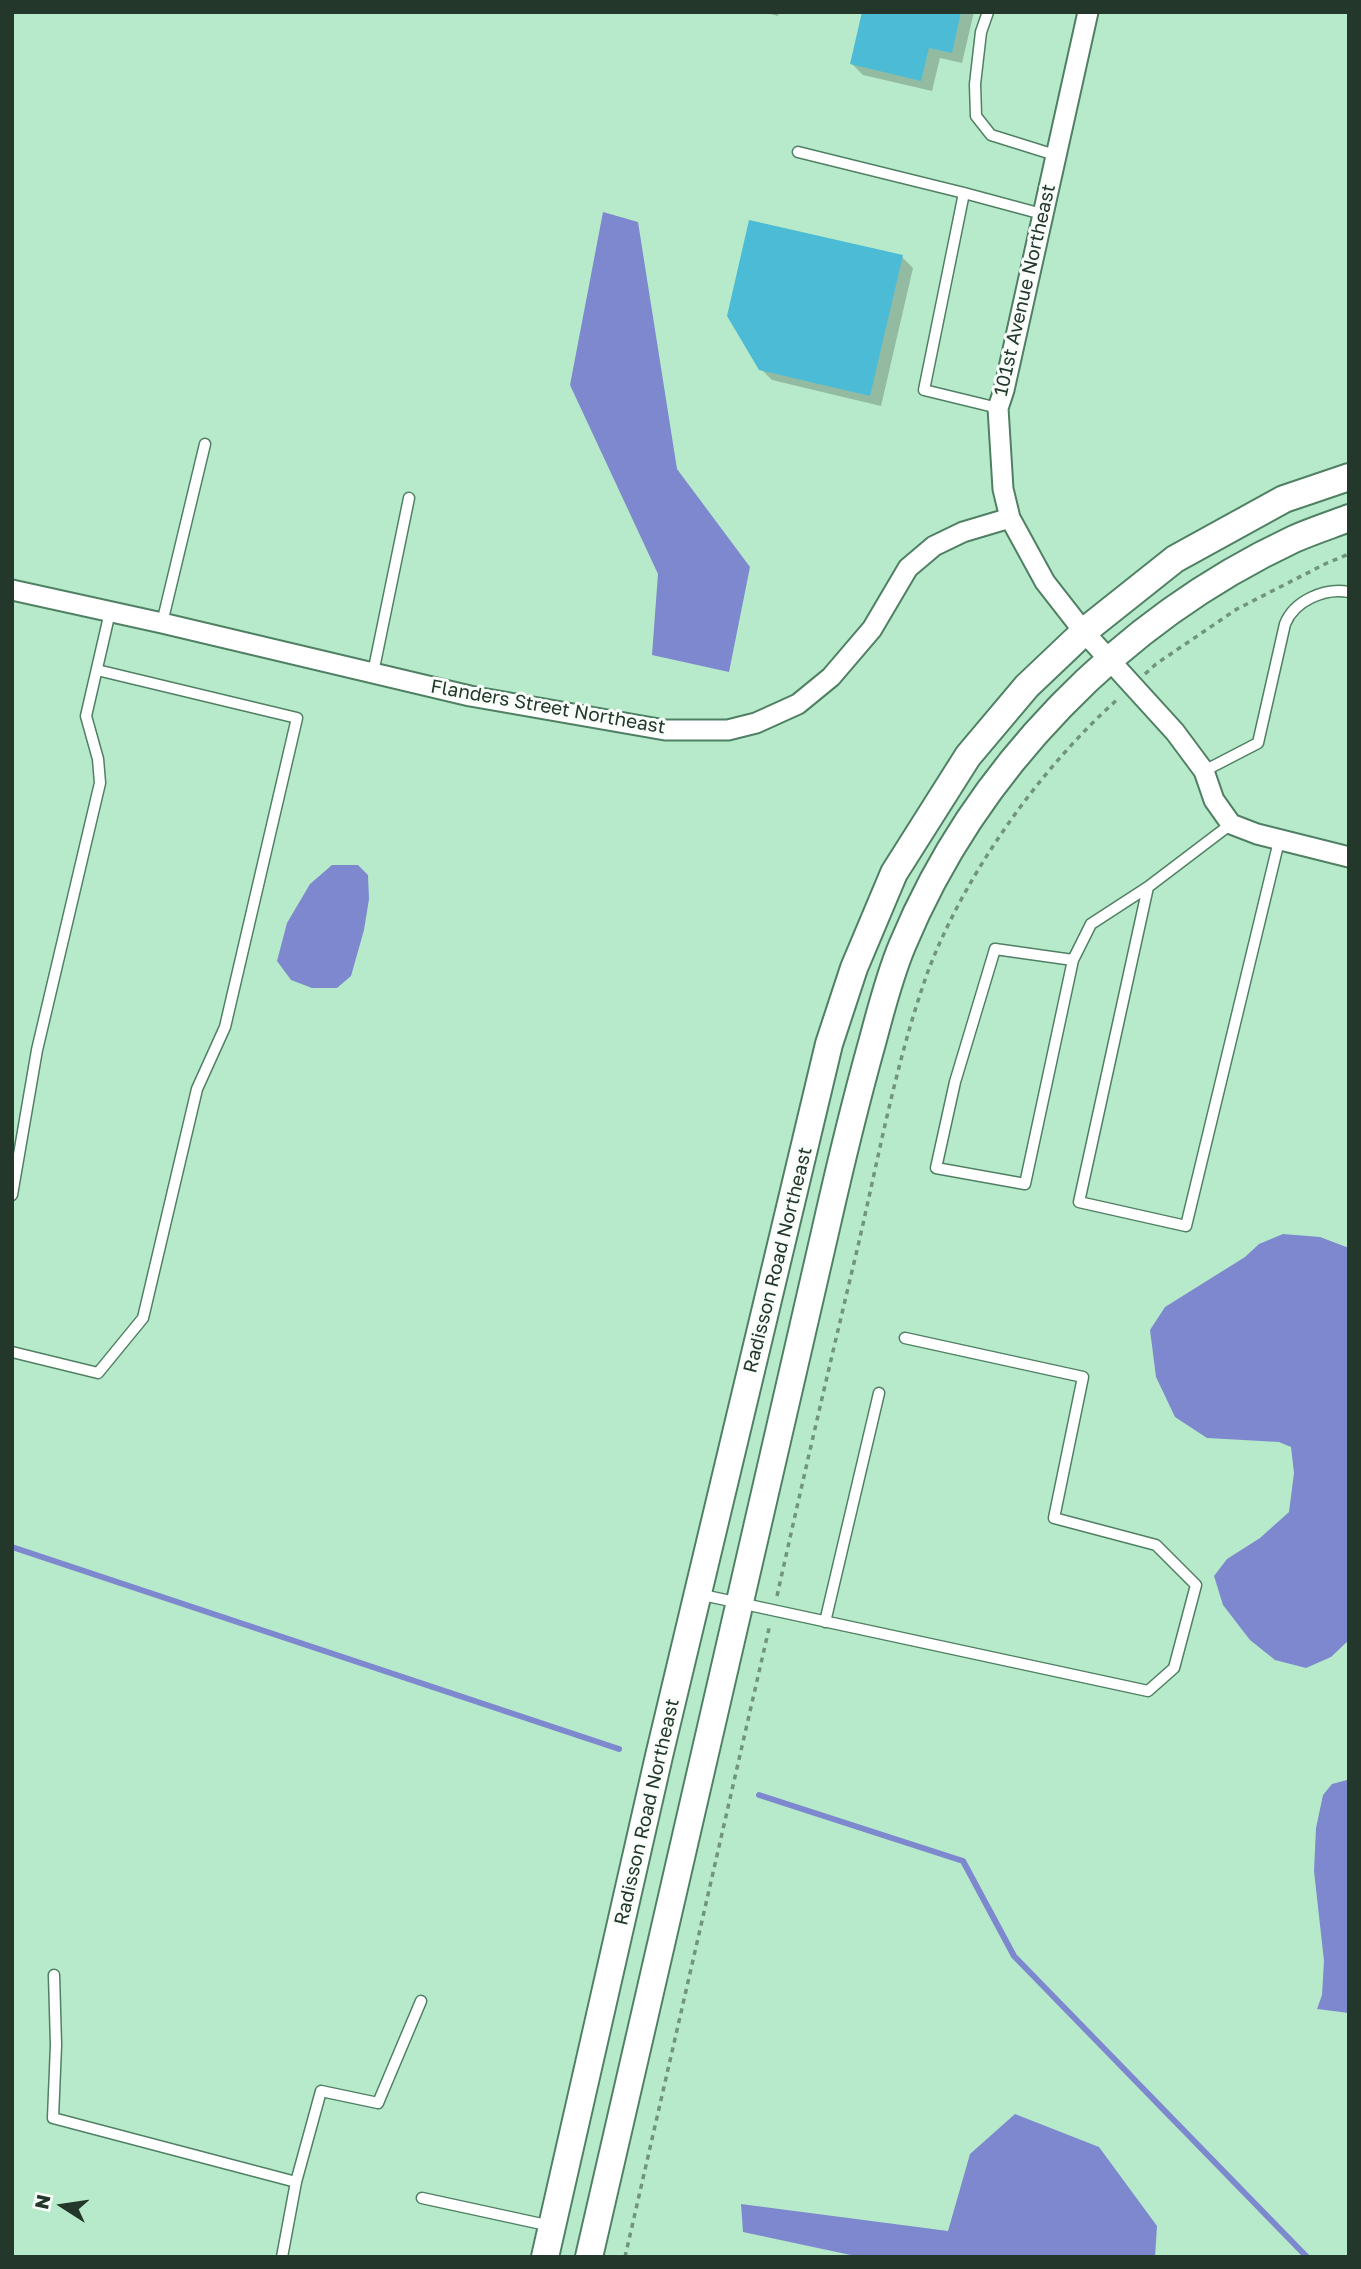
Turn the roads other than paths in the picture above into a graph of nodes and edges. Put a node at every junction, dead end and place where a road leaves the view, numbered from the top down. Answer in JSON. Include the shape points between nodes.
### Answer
{"nodes":[{"id":1,"x":988,"y":12,"type":"edge"},
{"id":2,"x":1088,"y":12,"type":"edge"},
{"id":3,"x":798,"y":152,"type":"dead end"},
{"id":4,"x":1055,"y":155,"type":"junction"},
{"id":5,"x":964,"y":193,"type":"junction"},
{"id":6,"x":1042,"y":214,"type":"junction"},
{"id":7,"x":998,"y":408,"type":"junction"},
{"id":8,"x":205,"y":444,"type":"dead end"},
{"id":9,"x":1349,"y":477,"type":"edge"},
{"id":10,"x":409,"y":498,"type":"dead end"},
{"id":11,"x":1010,"y":518,"type":"junction"},
{"id":12,"x":1349,"y":518,"type":"edge"},
{"id":13,"x":12,"y":590,"type":"edge"},
{"id":14,"x":1349,"y":592,"type":"edge"},
{"id":15,"x":110,"y":612,"type":"junction"},
{"id":16,"x":162,"y":623,"type":"junction"},
{"id":17,"x":1084,"y":632,"type":"junction"},
{"id":18,"x":1110,"y":661,"type":"junction"},
{"id":19,"x":97,"y":670,"type":"junction"},
{"id":20,"x":373,"y":673,"type":"junction"},
{"id":21,"x":1204,"y":771,"type":"junction"},
{"id":22,"x":1231,"y":824,"type":"junction"},
{"id":23,"x":1279,"y":841,"type":"junction"},
{"id":24,"x":1349,"y":857,"type":"edge"},
{"id":25,"x":1148,"y":887,"type":"junction"},
{"id":26,"x":1073,"y":960,"type":"junction"},
{"id":27,"x":12,"y":1195,"type":"edge"},
{"id":28,"x":905,"y":1338,"type":"dead end"},
{"id":29,"x":12,"y":1352,"type":"edge"},
{"id":30,"x":879,"y":1393,"type":"dead end"},
{"id":31,"x":697,"y":1594,"type":"junction"},
{"id":32,"x":740,"y":1604,"type":"junction"},
{"id":33,"x":825,"y":1622,"type":"junction"},
{"id":34,"x":54,"y":1975,"type":"dead end"},
{"id":35,"x":421,"y":2001,"type":"dead end"},
{"id":36,"x":296,"y":2182,"type":"junction"},
{"id":37,"x":422,"y":2198,"type":"dead end"},
{"id":38,"x":552,"y":2226,"type":"junction"},
{"id":39,"x":282,"y":2257,"type":"edge"},
{"id":40,"x":545,"y":2257,"type":"edge"},
{"id":41,"x":589,"y":2257,"type":"edge"}],
"edges":[{"from":1,"to":4,"type":"lane","via":[[981,32],[976,116],[990,135]]},
{"from":2,"to":4,"type":"street","name":"101st Avenue Northeast"},
{"from":3,"to":5,"type":"lane"},
{"from":4,"to":6,"type":"street","name":"101st Avenue Northeast"},
{"from":5,"to":6,"type":"lane"},
{"from":5,"to":7,"type":"lane","via":[[924,390]]},
{"from":6,"to":7,"type":"street","name":"101st Avenue Northeast"},
{"from":7,"to":11,"type":"street","name":"101st Avenue Northeast","via":[[1003,489]]},
{"from":8,"to":16,"type":"lane"},
{"from":9,"to":17,"type":"main road","name":"Radisson Road Northeast","via":[[1284,499],[1175,559]]},
{"from":10,"to":20,"type":"lane"},
{"from":11,"to":17,"type":"street","name":"101st Avenue Northeast","via":[[1045,582]]},
{"from":11,"to":20,"type":"street","name":"Flanders Street Northeast","via":[[934,546],[908,568],[872,629],[831,677],[798,704],[728,730],[665,730],[470,696]]},
{"from":12,"to":18,"type":"main road","name":"Radisson Road Northeast","via":[[1295,539],[1205,588]]},
{"from":13,"to":15,"type":"street","name":"Flanders Street Northeast"},
{"from":14,"to":21,"type":"lane","via":[[1328,592],[1289,613],[1258,743]]},
{"from":15,"to":16,"type":"street","name":"Flanders Street Northeast"},
{"from":15,"to":19,"type":"lane"},
{"from":16,"to":20,"type":"street","name":"Flanders Street Northeast"},
{"from":17,"to":18,"type":"street","name":"101st Avenue Northeast"},
{"from":17,"to":31,"type":"main road","name":"Radisson Road Northeast","via":[[1027,686],[968,756],[894,873],[853,968],[829,1044]]},
{"from":18,"to":21,"type":"street","name":"101st Avenue Northeast"},
{"from":18,"to":32,"type":"main road","name":"Radisson Road Northeast","via":[[1047,719],[1002,773],[962,831],[902,947],[860,1086]]},
{"from":19,"to":27,"type":"lane","via":[[86,716],[100,783],[37,1050]]},
{"from":19,"to":29,"type":"lane","via":[[297,718],[225,1027],[197,1089],[143,1318],[98,1373]]},
{"from":21,"to":22,"type":"street","name":"101st Avenue Northeast","via":[[1214,800]]},
{"from":22,"to":23,"type":"street"},
{"from":22,"to":25,"type":"lane"},
{"from":23,"to":24,"type":"street"},
{"from":23,"to":25,"type":"lane","via":[[1186,1226],[1079,1202]]},
{"from":25,"to":26,"type":"lane","via":[[1091,924]]},
{"from":26,"to":26,"type":"lane","via":[[995,949],[955,1082],[936,1168],[1025,1185]]},
{"from":28,"to":33,"type":"lane","via":[[1083,1377],[1054,1518],[1156,1545],[1196,1585],[1174,1668],[1148,1690]]},
{"from":30,"to":33,"type":"lane"},
{"from":31,"to":32,"type":"lane"},
{"from":31,"to":38,"type":"main road","name":"Radisson Road Northeast"},
{"from":32,"to":33,"type":"lane"},
{"from":32,"to":41,"type":"main road","name":"Radisson Road Northeast"},
{"from":34,"to":36,"type":"lane","via":[[53,2118]]},
{"from":35,"to":36,"type":"lane","via":[[378,2103],[321,2091]]},
{"from":36,"to":39,"type":"lane"},
{"from":37,"to":38,"type":"lane"},
{"from":38,"to":40,"type":"main road","name":"Radisson Road Northeast"}]}
